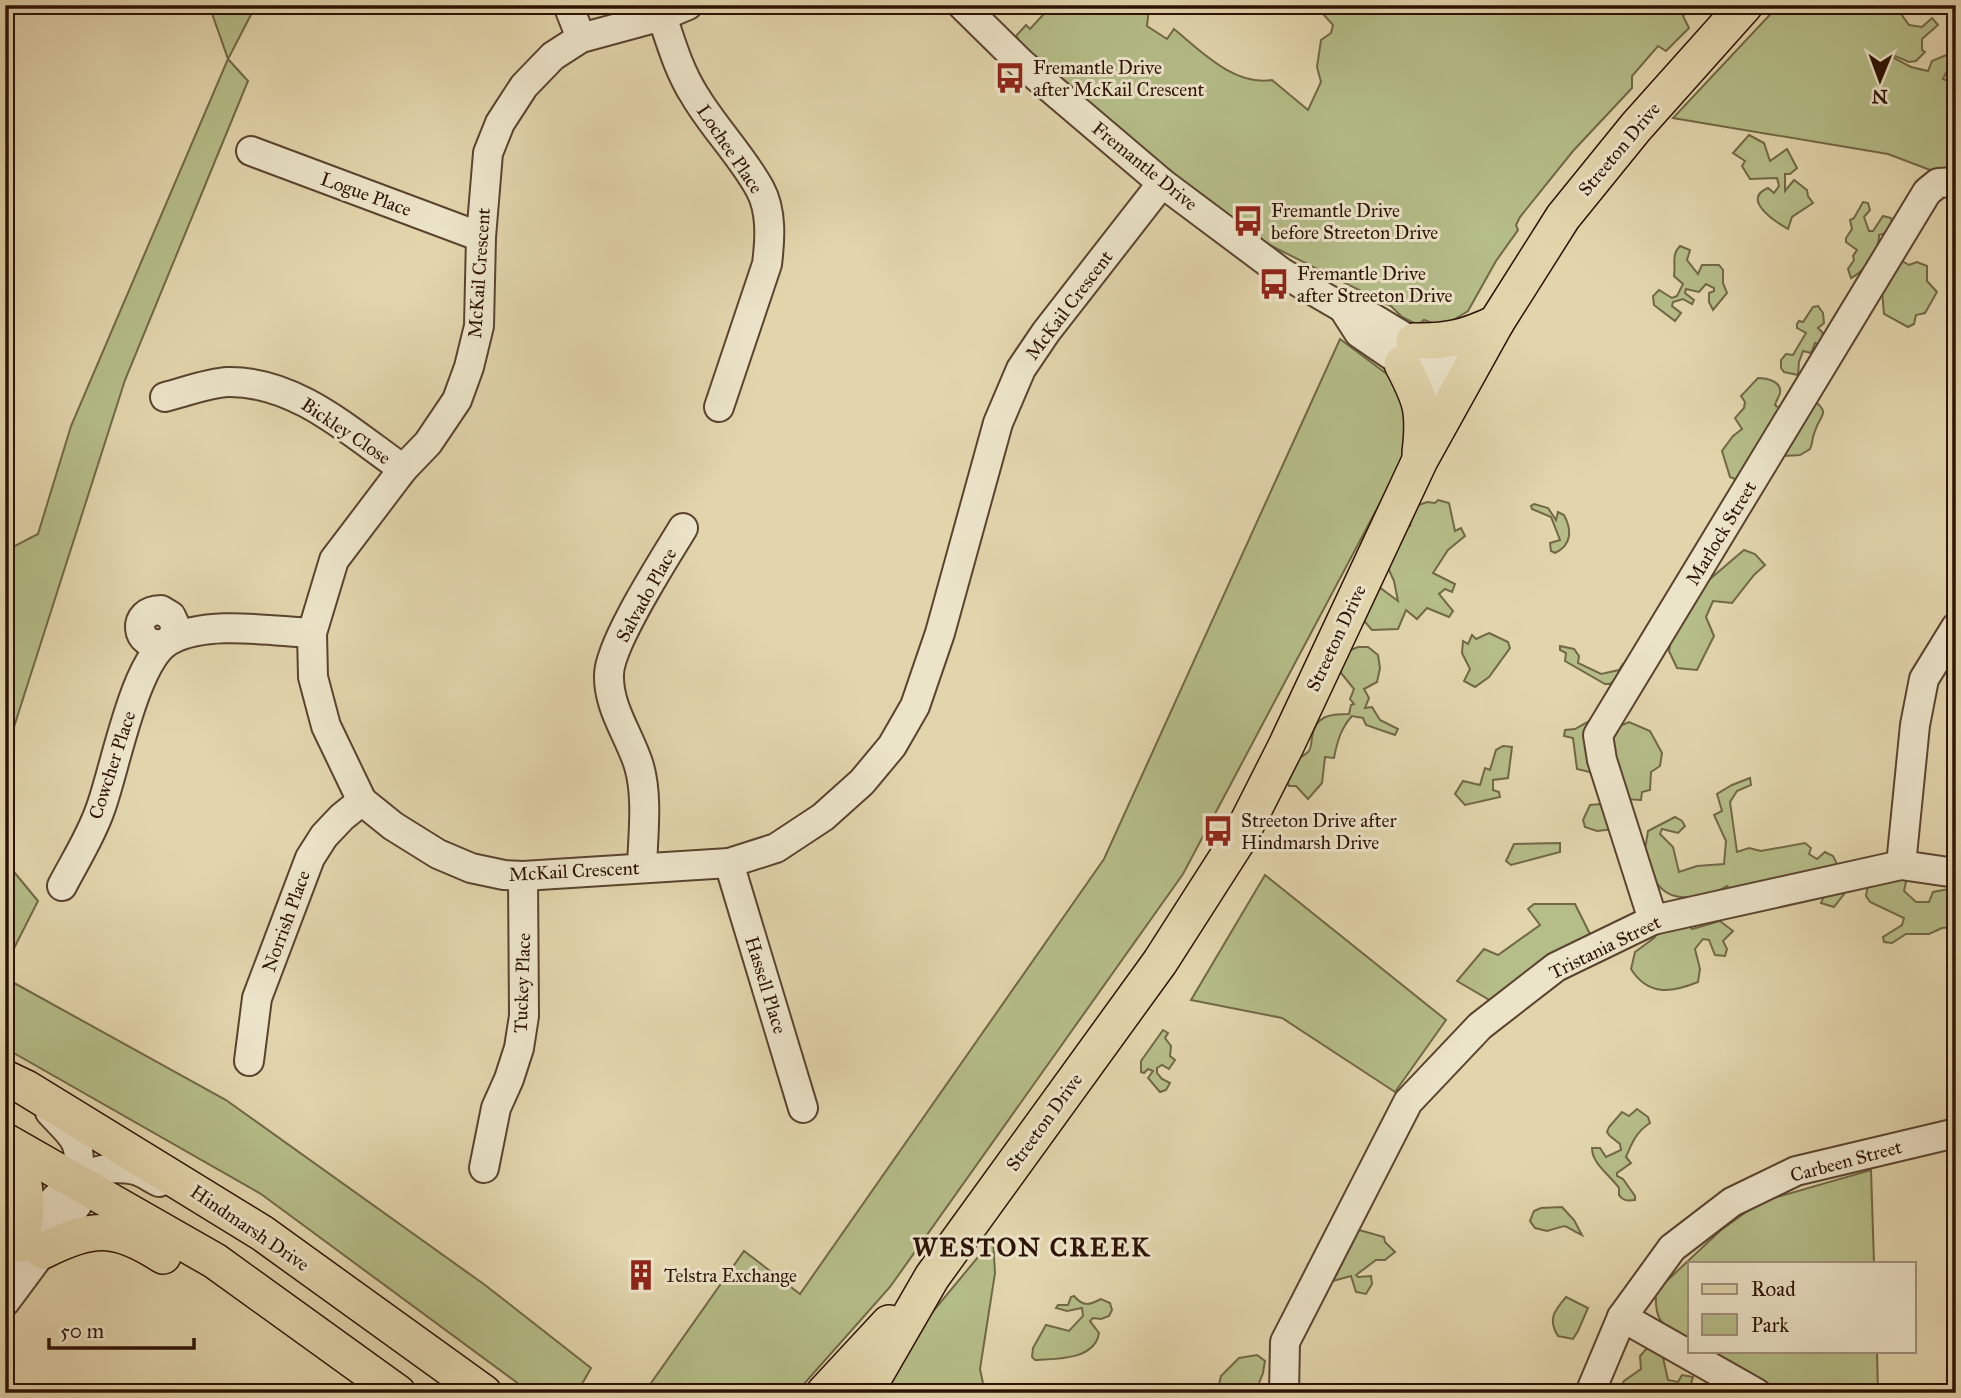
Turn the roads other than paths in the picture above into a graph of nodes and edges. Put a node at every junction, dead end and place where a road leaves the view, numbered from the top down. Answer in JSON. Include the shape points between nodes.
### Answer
{"nodes":[{"id":1,"x":568,"y":5,"type":"edge"},
{"id":2,"x":688,"y":5,"type":"edge"},
{"id":3,"x":962,"y":5,"type":"edge"},
{"id":4,"x":1742,"y":9,"type":"edge"},
{"id":5,"x":662,"y":16,"type":"junction"},
{"id":6,"x":582,"y":38,"type":"junction"},
{"id":7,"x":251,"y":151,"type":"dead end"},
{"id":8,"x":1956,"y":182,"type":"edge"},
{"id":9,"x":1162,"y":183,"type":"junction"},
{"id":10,"x":481,"y":237,"type":"junction"},
{"id":11,"x":1496,"y":323,"type":"junction"},
{"id":12,"x":1408,"y":353,"type":"junction"},
{"id":13,"x":1461,"y":386,"type":"junction"},
{"id":14,"x":165,"y":397,"type":"dead end"},
{"id":15,"x":719,"y":407,"type":"dead end"},
{"id":16,"x":1420,"y":460,"type":"junction"},
{"id":17,"x":403,"y":469,"type":"junction"},
{"id":18,"x":683,"y":528,"type":"dead end"},
{"id":19,"x":1956,"y":627,"type":"edge"},
{"id":20,"x":312,"y":633,"type":"junction"},
{"id":21,"x":362,"y":801,"type":"junction"},
{"id":22,"x":729,"y":863,"type":"junction"},
{"id":23,"x":1901,"y":864,"type":"junction"},
{"id":24,"x":642,"y":867,"type":"junction"},
{"id":25,"x":1956,"y":873,"type":"edge"},
{"id":26,"x":523,"y":876,"type":"junction"},
{"id":27,"x":62,"y":886,"type":"dead end"},
{"id":28,"x":1653,"y":920,"type":"junction"},
{"id":29,"x":249,"y":1061,"type":"dead end"},
{"id":30,"x":15,"y":1083,"type":"edge"},
{"id":31,"x":803,"y":1108,"type":"dead end"},
{"id":32,"x":1956,"y":1133,"type":"edge"},
{"id":33,"x":5,"y":1141,"type":"edge"},
{"id":34,"x":5,"y":1149,"type":"edge"},
{"id":35,"x":484,"y":1168,"type":"dead end"},
{"id":36,"x":78,"y":1180,"type":"junction"},
{"id":37,"x":240,"y":1218,"type":"junction"},
{"id":38,"x":23,"y":1254,"type":"edge"},
{"id":39,"x":932,"y":1277,"type":"junction"},
{"id":40,"x":5,"y":1302,"type":"edge"},
{"id":41,"x":1622,"y":1317,"type":"junction"},
{"id":42,"x":354,"y":1359,"type":"junction"},
{"id":43,"x":398,"y":1393,"type":"edge"},
{"id":44,"x":484,"y":1393,"type":"edge"},
{"id":45,"x":824,"y":1393,"type":"edge"},
{"id":46,"x":865,"y":1393,"type":"edge"},
{"id":47,"x":1284,"y":1393,"type":"edge"},
{"id":48,"x":1590,"y":1393,"type":"edge"},
{"id":49,"x":1756,"y":1393,"type":"edge"}],
"edges":[{"from":1,"to":6,"type":"street"},
{"from":2,"to":5,"type":"street","name":"McKail Crescent"},
{"from":3,"to":9,"type":"street","name":"Fremantle Drive","via":[[1022,64]]},
{"from":4,"to":11,"type":"main road","name":"Streeton Drive","via":[[1563,217]]},
{"from":5,"to":6,"type":"street","name":"McKail Crescent"},
{"from":5,"to":15,"type":"street","name":"Lochee Place","via":[[694,96],[762,191],[769,225],[767,264]]},
{"from":6,"to":10,"type":"street","name":"McKail Crescent","via":[[553,55],[524,86],[500,123],[488,153]]},
{"from":7,"to":10,"type":"street","name":"Logue Place"},
{"from":8,"to":28,"type":"street","name":"Marlock Street","via":[[1938,183],[1927,192],[1598,735]]},
{"from":9,"to":12,"type":"street","name":"Fremantle Drive","via":[[1281,272],[1343,308],[1371,317]]},
{"from":9,"to":22,"type":"street","name":"McKail Crescent","via":[[1021,369],[998,423],[936,645],[915,706],[892,746],[862,782],[822,817],[776,848]]},
{"from":10,"to":17,"type":"street","name":"McKail Crescent","via":[[479,326],[457,400],[428,443]]},
{"from":11,"to":12,"type":"main road","via":[[1464,338]]},
{"from":11,"to":13,"type":"main road","name":"Streeton Drive"},
{"from":12,"to":13,"type":"street","name":"Fremantle Drive"},
{"from":12,"to":16,"type":"main road","via":[[1420,397]]},
{"from":13,"to":16,"type":"main road","name":"Streeton Drive"},
{"from":14,"to":17,"type":"street","name":"Bickley Close","via":[[226,382],[264,385],[309,403]]},
{"from":16,"to":39,"type":"main road","name":"Streeton Drive","via":[[1240,837],[1160,961]]},
{"from":17,"to":20,"type":"street","name":"McKail Crescent","via":[[334,560]]},
{"from":18,"to":24,"type":"street","name":"Salvado Place","via":[[620,639],[608,674],[612,698],[640,769]]},
{"from":19,"to":23,"type":"street","via":[[1924,680]]},
{"from":20,"to":21,"type":"street","name":"McKail Crescent","via":[[313,677],[326,726]]},
{"from":20,"to":27,"type":"street","name":"Cowcher Place","via":[[207,628],[167,642],[140,678],[100,811]]},
{"from":21,"to":26,"type":"street","name":"McKail Crescent","via":[[438,854],[471,868]]},
{"from":21,"to":29,"type":"street","name":"Norrish Place","via":[[324,836],[310,858],[257,999]]},
{"from":22,"to":24,"type":"street","name":"McKail Crescent"},
{"from":22,"to":31,"type":"street","name":"Hassell Place"},
{"from":23,"to":25,"type":"street","name":"Tristania Street"},
{"from":23,"to":28,"type":"street","name":"Tristania Street"},
{"from":24,"to":26,"type":"street","name":"McKail Crescent"},
{"from":26,"to":35,"type":"street","name":"Tuckey Place","via":[[524,1016],[519,1048],[496,1108]]},
{"from":28,"to":47,"type":"street","name":"Tristania Street","via":[[1556,967],[1480,1026],[1408,1102],[1285,1342]]},
{"from":30,"to":36,"type":"street","via":[[76,1140]]},
{"from":30,"to":37,"type":"main road","name":"Hindmarsh Drive"},
{"from":32,"to":41,"type":"street","name":"Carbeen Street","via":[[1796,1171],[1732,1202],[1672,1248]]},
{"from":33,"to":36,"type":"main road"},
{"from":34,"to":38,"type":"main road","via":[[23,1178],[27,1206]]},
{"from":36,"to":37,"type":"street","via":[[109,1169],[137,1170]]},
{"from":36,"to":38,"type":"street","via":[[77,1205]]},
{"from":36,"to":42,"type":"main road","via":[[215,1261]]},
{"from":37,"to":44,"type":"main road","name":"Hindmarsh Drive"},
{"from":38,"to":40,"type":"street"},
{"from":38,"to":42,"type":"main road","via":[[89,1232],[132,1238],[314,1354]]},
{"from":39,"to":45,"type":"main road","name":"Streeton Drive"},
{"from":39,"to":46,"type":"main road","name":"Streeton Drive"},
{"from":41,"to":48,"type":"street","name":"Carbeen Street"},
{"from":41,"to":49,"type":"street"},
{"from":42,"to":43,"type":"main road"}]}
